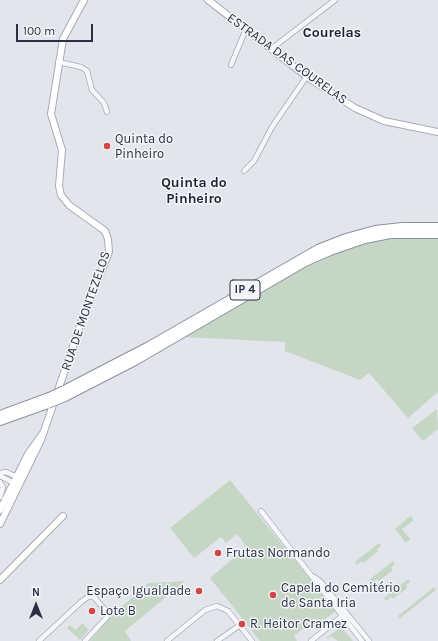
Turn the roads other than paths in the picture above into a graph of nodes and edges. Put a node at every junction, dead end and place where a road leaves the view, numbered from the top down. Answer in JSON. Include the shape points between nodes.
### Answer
{"nodes":[{"id":1,"x":84,"y":0,"type":"edge"},
{"id":2,"x":208,"y":0,"type":"edge"},
{"id":3,"x":335,"y":0,"type":"edge"},
{"id":4,"x":246,"y":29,"type":"junction"},
{"id":5,"x":271,"y":49,"type":"junction"},
{"id":6,"x":58,"y":62,"type":"junction"},
{"id":7,"x":230,"y":65,"type":"dead end"},
{"id":8,"x":307,"y":76,"type":"junction"},
{"id":9,"x":107,"y":112,"type":"dead end"},
{"id":10,"x":438,"y":132,"type":"edge"},
{"id":11,"x":244,"y":171,"type":"dead end"},
{"id":12,"x":438,"y":227,"type":"edge"},
{"id":13,"x":438,"y":234,"type":"edge"},
{"id":14,"x":65,"y":393,"type":"junction"},
{"id":15,"x":48,"y":400,"type":"junction"},
{"id":16,"x":0,"y":415,"type":"edge"},
{"id":17,"x":0,"y":421,"type":"edge"},
{"id":18,"x":43,"y":433,"type":"junction"},
{"id":19,"x":35,"y":454,"type":"junction"},
{"id":20,"x":20,"y":470,"type":"junction"},
{"id":21,"x":0,"y":473,"type":"edge"},
{"id":22,"x":10,"y":473,"type":"junction"},
{"id":23,"x":0,"y":476,"type":"edge"},
{"id":24,"x":6,"y":479,"type":"junction"},
{"id":25,"x":16,"y":480,"type":"junction"},
{"id":26,"x":0,"y":482,"type":"edge"},
{"id":27,"x":10,"y":489,"type":"junction"},
{"id":28,"x":0,"y":497,"type":"edge"},
{"id":29,"x":0,"y":510,"type":"edge"},
{"id":30,"x":261,"y":511,"type":"dead end"},
{"id":31,"x":63,"y":516,"type":"dead end"},
{"id":32,"x":3,"y":518,"type":"junction"},
{"id":33,"x":0,"y":524,"type":"edge"},
{"id":34,"x":314,"y":577,"type":"junction"},
{"id":35,"x":0,"y":580,"type":"edge"},
{"id":36,"x":342,"y":616,"type":"junction"},
{"id":37,"x":240,"y":625,"type":"junction"},
{"id":38,"x":39,"y":641,"type":"edge"},
{"id":39,"x":85,"y":641,"type":"edge"},
{"id":40,"x":167,"y":641,"type":"edge"},
{"id":41,"x":217,"y":641,"type":"edge"},
{"id":42,"x":252,"y":641,"type":"edge"},
{"id":43,"x":311,"y":641,"type":"edge"},
{"id":44,"x":362,"y":641,"type":"edge"},
{"id":45,"x":369,"y":641,"type":"edge"}],
"edges":[{"from":1,"to":6,"type":"street","name":"RUA DE MONTEZELOS","via":[[64,34]]},
{"from":2,"to":4,"type":"street","name":"ESTRADA DAS COURELAS"},
{"from":3,"to":5,"type":"street"},
{"from":4,"to":5,"type":"street","name":"ESTRADA DAS COURELAS"},
{"from":4,"to":7,"type":"street"},
{"from":5,"to":8,"type":"street","name":"ESTRADA DAS COURELAS"},
{"from":6,"to":9,"type":"street","via":[[81,67],[87,71],[92,90],[104,103]]},
{"from":6,"to":18,"type":"street","name":"RUA DE MONTEZELOS","via":[[51,112],[62,150],[59,191],[69,205],[105,230],[109,250]]},
{"from":8,"to":10,"type":"street","name":"ESTRADA DAS COURELAS","via":[[355,108],[378,119]]},
{"from":8,"to":11,"type":"street","via":[[272,127],[254,161]]},
{"from":12,"to":14,"type":"highway","number":"IP 4","via":[[374,230],[318,249]]},
{"from":13,"to":14,"type":"highway","number":"IP 4","via":[[390,234],[365,239],[330,251],[306,262],[135,361]]},
{"from":14,"to":15,"type":"highway","number":"IP 4","bridge":true},
{"from":15,"to":16,"type":"highway","number":"IP 4"},
{"from":15,"to":17,"type":"highway","number":"IP 4"},
{"from":18,"to":19,"type":"street","name":"RUA DE MONTEZELOS"},
{"from":18,"to":20,"type":"street","name":"RUA DE MONTEZELOS"},
{"from":19,"to":25,"type":"street"},
{"from":19,"to":32,"type":"street","name":"RUA DE MONTEZELOS"},
{"from":20,"to":22,"type":"street"},
{"from":20,"to":25,"type":"street","name":"RUA DE MONTEZELOS"},
{"from":21,"to":22,"type":"street"},
{"from":22,"to":25,"type":"street"},
{"from":23,"to":24,"type":"street"},
{"from":24,"to":25,"type":"street"},
{"from":24,"to":27,"type":"street"},
{"from":25,"to":27,"type":"street","name":"RUA DE MONTEZELOS"},
{"from":25,"to":32,"type":"street"},
{"from":26,"to":28,"type":"street","via":[[3,487]]},
{"from":27,"to":29,"type":"street","name":"RUA DE MONTEZELOS"},
{"from":30,"to":34,"type":"street"},
{"from":31,"to":35,"type":"street"},
{"from":32,"to":33,"type":"street","name":"RUA DE MONTEZELOS"},
{"from":34,"to":36,"type":"street"},
{"from":34,"to":45,"type":"street"},
{"from":36,"to":43,"type":"street"},
{"from":36,"to":44,"type":"street"},
{"from":37,"to":40,"type":"street","via":[[228,611],[218,606],[208,608]]},
{"from":37,"to":41,"type":"street"},
{"from":37,"to":42,"type":"street"},
{"from":38,"to":39,"type":"street","via":[[80,602],[93,596],[105,610],[106,617]]}]}
